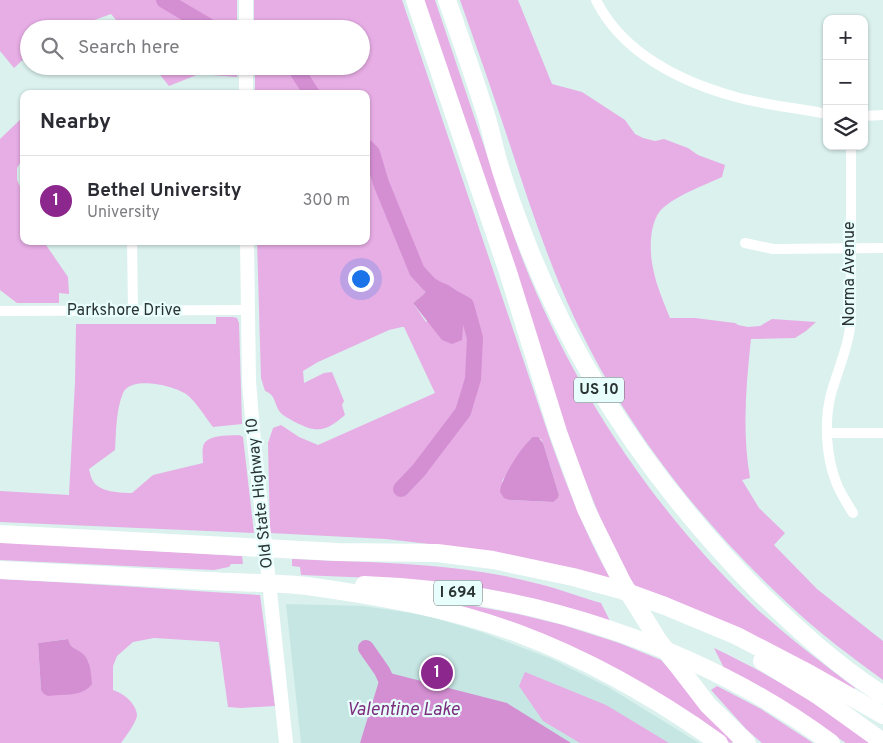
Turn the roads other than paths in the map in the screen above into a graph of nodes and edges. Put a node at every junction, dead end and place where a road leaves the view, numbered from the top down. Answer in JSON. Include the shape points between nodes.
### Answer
{"nodes":[{"id":1,"x":246,"y":0,"type":"edge"},
{"id":2,"x":414,"y":0,"type":"edge"},
{"id":3,"x":447,"y":0,"type":"edge"},
{"id":4,"x":596,"y":0,"type":"edge"},
{"id":5,"x":246,"y":20,"type":"edge"},
{"id":6,"x":246,"y":75,"type":"edge"},
{"id":7,"x":246,"y":90,"type":"edge"},
{"id":8,"x":823,"y":113,"type":"edge"},
{"id":9,"x":883,"y":115,"type":"edge"},
{"id":10,"x":868,"y":116,"type":"edge"},
{"id":11,"x":851,"y":150,"type":"edge"},
{"id":12,"x":745,"y":244,"type":"dead end"},
{"id":13,"x":132,"y":245,"type":"edge"},
{"id":14,"x":248,"y":245,"type":"edge"},
{"id":15,"x":850,"y":248,"type":"junction"},
{"id":16,"x":883,"y":248,"type":"edge"},
{"id":17,"x":248,"y":310,"type":"junction"},
{"id":18,"x":0,"y":311,"type":"edge"},
{"id":19,"x":133,"y":311,"type":"junction"},
{"id":20,"x":827,"y":433,"type":"junction"},
{"id":21,"x":883,"y":433,"type":"edge"},
{"id":22,"x":853,"y":513,"type":"dead end"},
{"id":23,"x":0,"y":534,"type":"edge"},
{"id":24,"x":0,"y":570,"type":"edge"},
{"id":25,"x":301,"y":586,"type":"junction"},
{"id":26,"x":726,"y":637,"type":"junction"},
{"id":27,"x":883,"y":695,"type":"edge"},
{"id":28,"x":883,"y":715,"type":"edge"},
{"id":29,"x":883,"y":742,"type":"edge"},
{"id":30,"x":286,"y":743,"type":"edge"},
{"id":31,"x":720,"y":743,"type":"edge"},
{"id":32,"x":747,"y":743,"type":"edge"},
{"id":33,"x":831,"y":743,"type":"edge"}],
"edges":[{"from":1,"to":5,"type":"street"},
{"from":2,"to":32,"type":"highway","number":"US 10","via":[[586,508],[622,582],[658,640],[708,705]]},
{"from":3,"to":27,"type":"highway","number":"US 10","via":[[526,240],[560,319],[611,410],[671,494],[727,559],[842,667]]},
{"from":4,"to":8,"type":"street","via":[[601,12],[624,40],[655,62],[694,83],[738,98]]},
{"from":6,"to":7,"type":"street"},
{"from":9,"to":10,"type":"street"},
{"from":11,"to":15,"type":"street","name":"Norma Avenue"},
{"from":12,"to":15,"type":"street","via":[[773,249]]},
{"from":13,"to":19,"type":"street"},
{"from":14,"to":17,"type":"street","name":"Old State Highway 10"},
{"from":15,"to":16,"type":"street"},
{"from":15,"to":20,"type":"street","name":"Norma Avenue","via":[[850,334],[831,396]]},
{"from":17,"to":19,"type":"street","name":"Parkshore Drive"},
{"from":17,"to":30,"type":"street","name":"Old State Highway 10","via":[[253,431]]},
{"from":18,"to":19,"type":"street","name":"Parkshore Drive"},
{"from":20,"to":21,"type":"street"},
{"from":20,"to":22,"type":"street","name":"Norma Avenue","via":[[836,483]]},
{"from":23,"to":26,"type":"highway","via":[[468,556],[641,596]]},
{"from":24,"to":25,"type":"highway","number":"I 694"},
{"from":25,"to":31,"type":"highway","via":[[427,607],[516,633],[614,676]]},
{"from":25,"to":33,"type":"highway","number":"I 694","via":[[370,585],[457,593],[499,600],[606,628],[671,653],[739,686]]},
{"from":26,"to":28,"type":"highway","via":[[810,674]]},
{"from":26,"to":29,"type":"highway","via":[[816,694]]}]}
